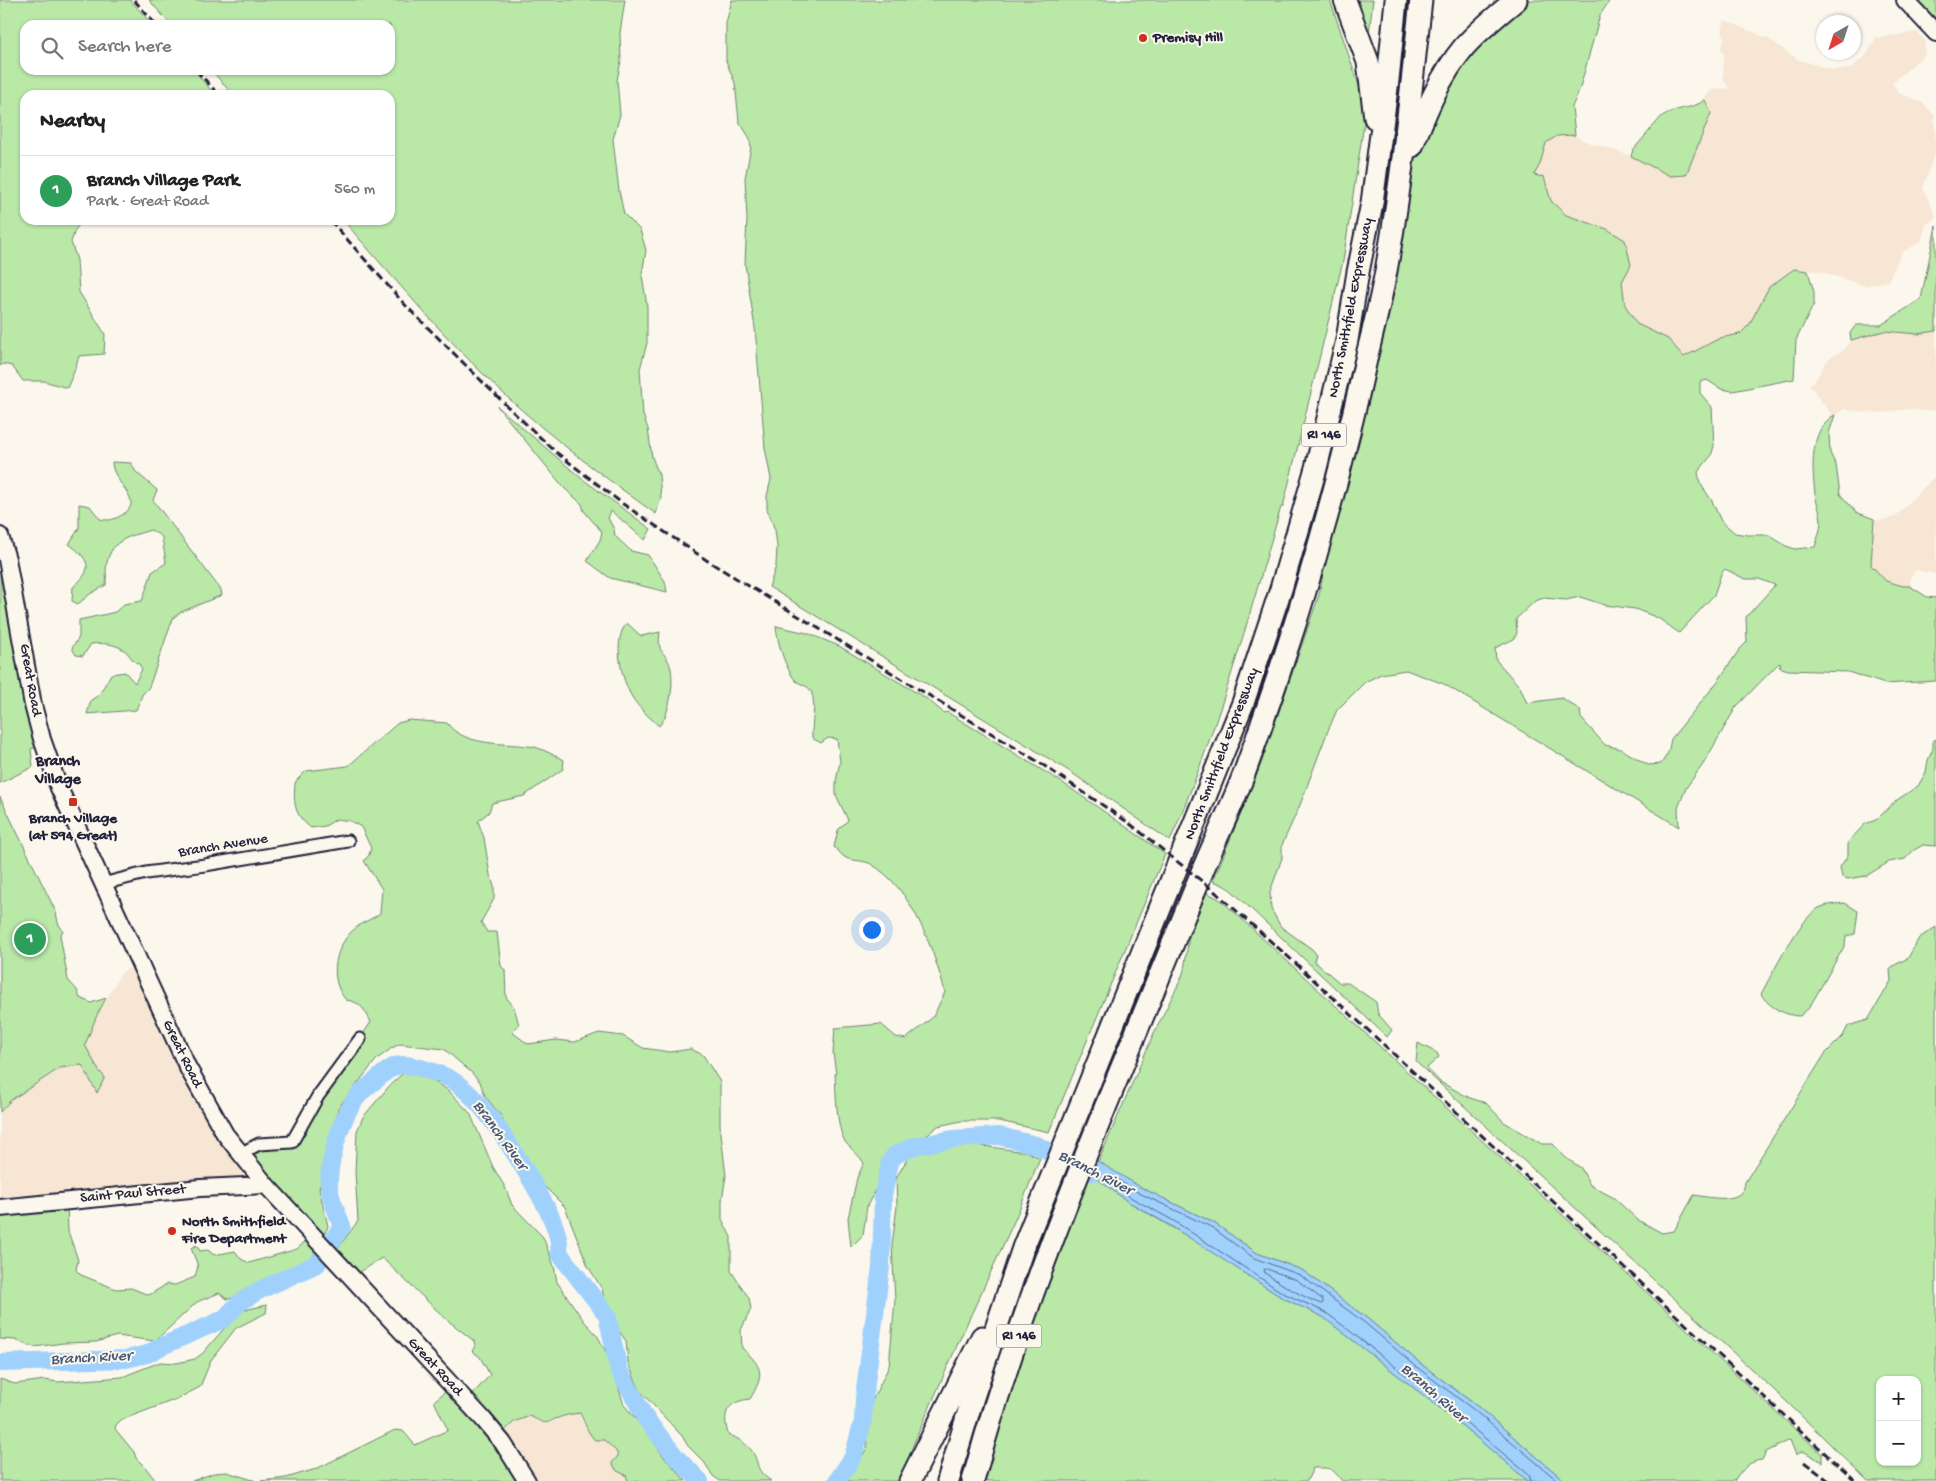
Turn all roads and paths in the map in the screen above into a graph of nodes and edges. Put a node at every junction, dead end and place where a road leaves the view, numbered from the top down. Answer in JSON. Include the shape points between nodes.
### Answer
{"nodes":[{"id":1,"x":1345,"y":0,"type":"edge"},
{"id":2,"x":1396,"y":0,"type":"edge"},
{"id":3,"x":1421,"y":0,"type":"edge"},
{"id":4,"x":1516,"y":0,"type":"edge"},
{"id":5,"x":1905,"y":0,"type":"edge"},
{"id":6,"x":1935,"y":30,"type":"edge"},
{"id":7,"x":1376,"y":169,"type":"junction"},
{"id":8,"x":1402,"y":174,"type":"junction"},
{"id":9,"x":0,"y":536,"type":"edge"},
{"id":10,"x":348,"y":841,"type":"dead end"},
{"id":11,"x":102,"y":884,"type":"junction"},
{"id":12,"x":360,"y":1039,"type":"dead end"},
{"id":13,"x":240,"y":1154,"type":"junction"},
{"id":14,"x":266,"y":1185,"type":"junction"},
{"id":15,"x":0,"y":1208,"type":"edge"},
{"id":16,"x":1005,"y":1301,"type":"junction"},
{"id":17,"x":527,"y":1481,"type":"edge"},
{"id":18,"x":910,"y":1481,"type":"edge"},
{"id":19,"x":948,"y":1481,"type":"edge"},
{"id":20,"x":973,"y":1481,"type":"edge"}],
"edges":[{"from":1,"to":7,"type":"highway","via":[[1368,62],[1373,94]]},
{"from":2,"to":7,"type":"highway","name":"North Smithfield Expressway","number":"RI 146"},
{"from":3,"to":8,"type":"highway","name":"North Smithfield Expressway","number":"RI 146"},
{"from":4,"to":8,"type":"highway","via":[[1464,47],[1448,70],[1429,102]]},
{"from":5,"to":6,"type":"main road"},
{"from":7,"to":16,"type":"highway","name":"North Smithfield Expressway","number":"RI 146","via":[[1345,349],[1316,468],[1268,633],[1048,1184]]},
{"from":8,"to":20,"type":"highway","name":"North Smithfield Expressway","number":"RI 146","via":[[1385,275],[1352,425],[1297,619],[1242,779],[1071,1193],[1003,1382]]},
{"from":9,"to":11,"type":"main road","name":"Great Road","via":[[42,739],[59,788]]},
{"from":10,"to":11,"type":"street","name":"Branch Avenue","via":[[146,873]]},
{"from":11,"to":13,"type":"main road","name":"Great Road","via":[[188,1068]]},
{"from":12,"to":13,"type":"street","via":[[318,1096],[292,1142],[259,1144]]},
{"from":13,"to":14,"type":"main road","name":"Great Road"},
{"from":14,"to":15,"type":"main road","name":"Saint Paul Street","via":[[200,1188]]},
{"from":14,"to":17,"type":"main road","name":"Great Road","via":[[483,1419]]},
{"from":16,"to":18,"type":"highway","via":[[976,1348]]},
{"from":16,"to":19,"type":"highway","name":"North Smithfield Expressway","number":"RI 146"}]}
